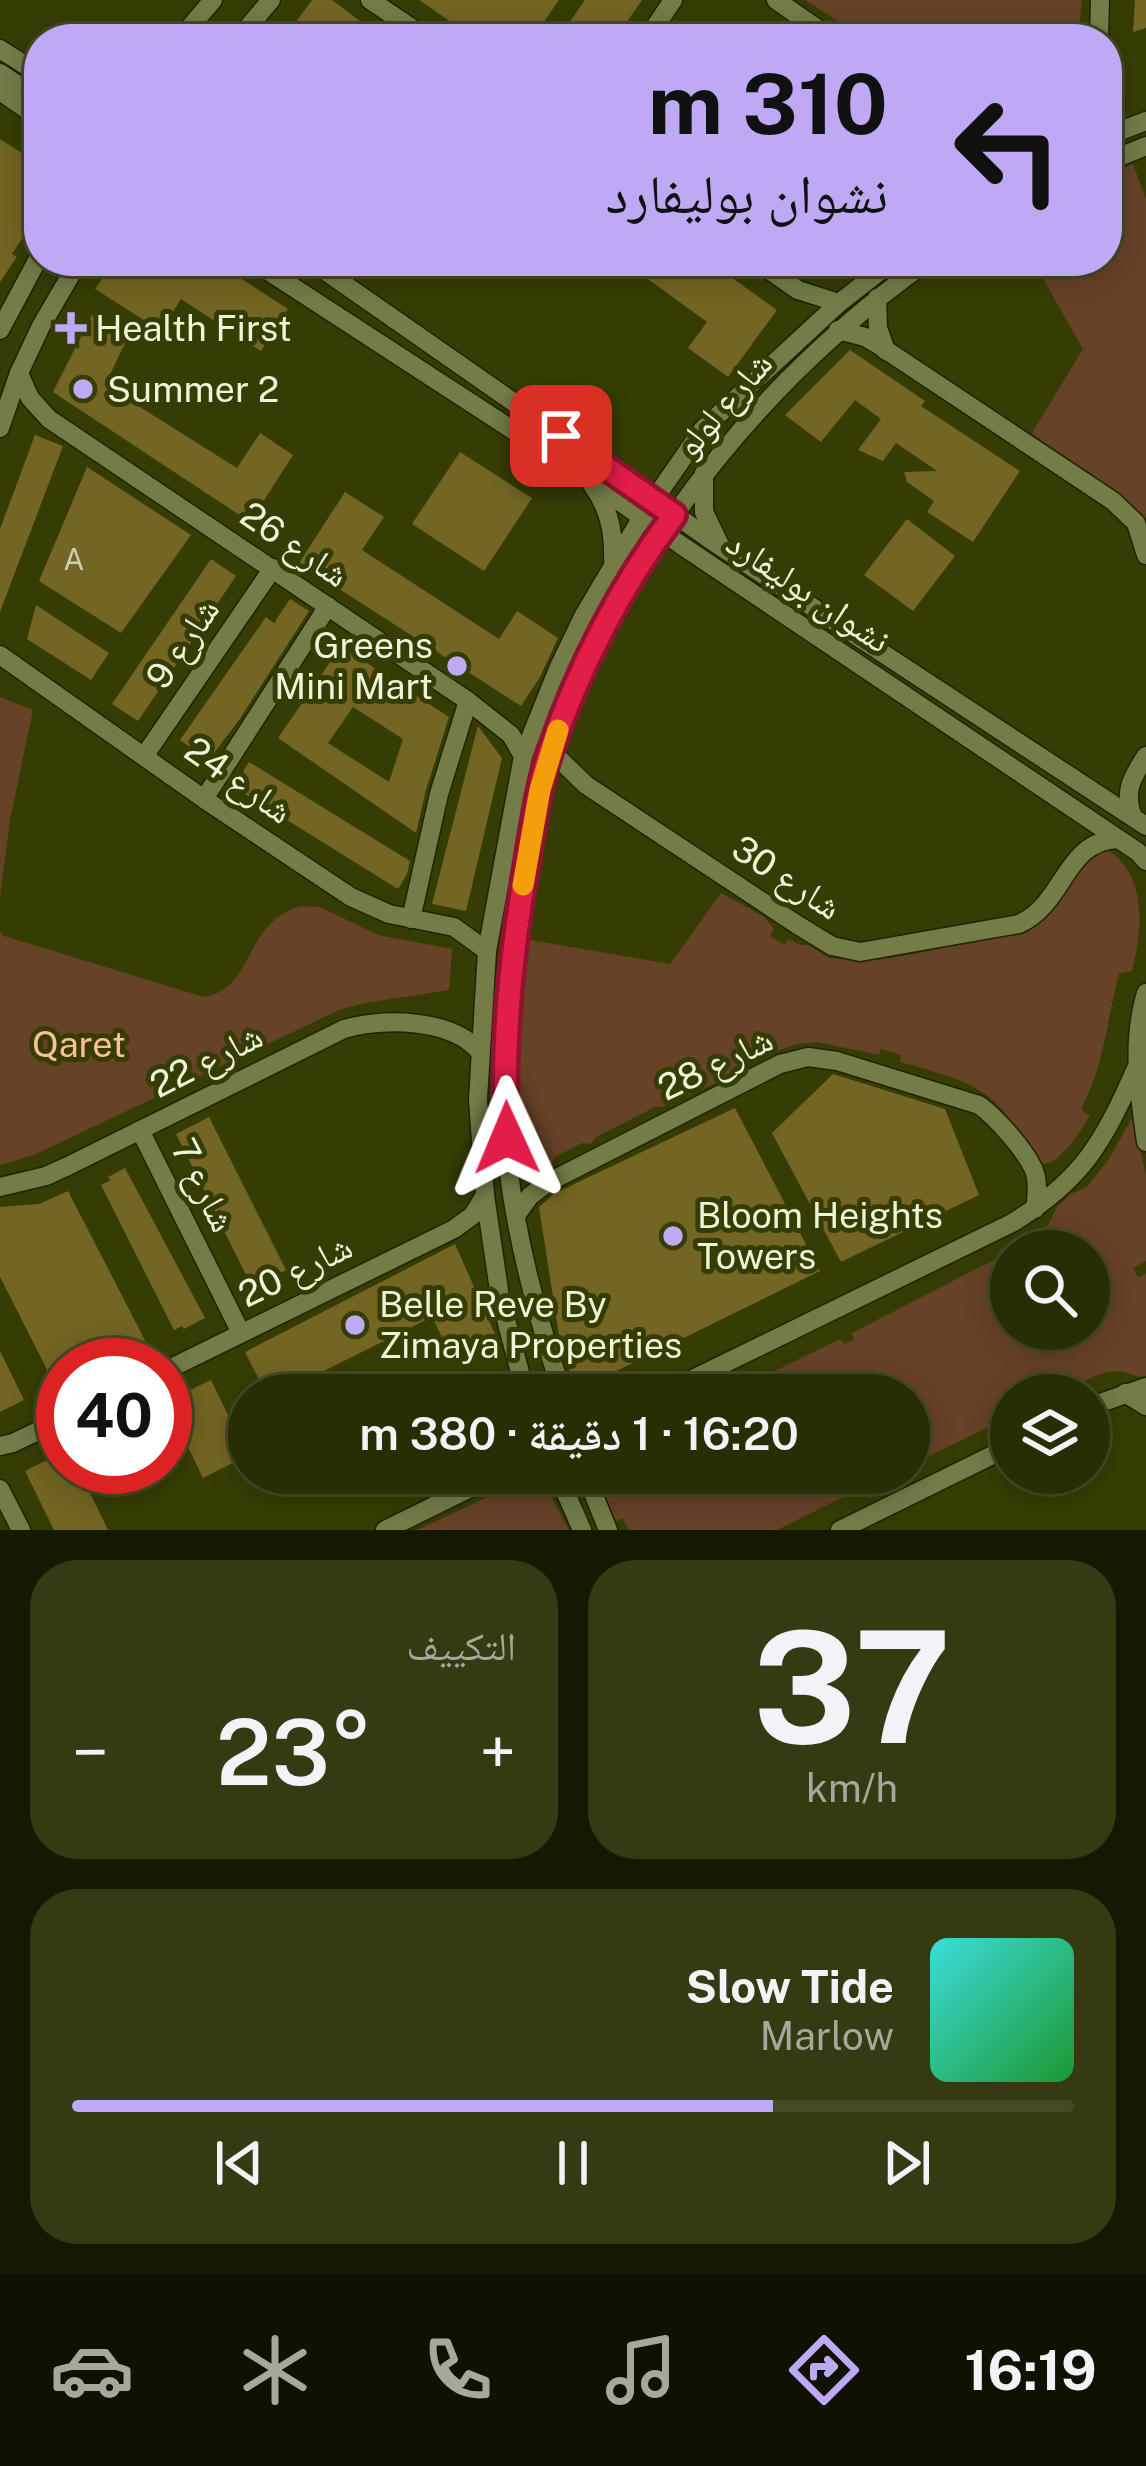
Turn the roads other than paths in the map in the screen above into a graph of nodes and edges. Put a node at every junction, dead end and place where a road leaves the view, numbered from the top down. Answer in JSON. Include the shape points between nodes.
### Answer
{"nodes":[{"id":1,"x":213,"y":0,"type":"edge"},
{"id":2,"x":271,"y":0,"type":"edge"},
{"id":3,"x":370,"y":0,"type":"edge"},
{"id":4,"x":776,"y":0,"type":"edge"},
{"id":5,"x":193,"y":24,"type":"edge"},
{"id":6,"x":251,"y":24,"type":"edge"},
{"id":7,"x":406,"y":24,"type":"edge"},
{"id":8,"x":810,"y":24,"type":"edge"},
{"id":9,"x":0,"y":73,"type":"edge"},
{"id":10,"x":24,"y":98,"type":"edge"},
{"id":11,"x":29,"y":276,"type":"edge"},
{"id":12,"x":70,"y":276,"type":"edge"},
{"id":13,"x":276,"y":276,"type":"edge"},
{"id":14,"x":331,"y":276,"type":"edge"},
{"id":15,"x":778,"y":276,"type":"edge"},
{"id":16,"x":874,"y":276,"type":"edge"},
{"id":17,"x":907,"y":276,"type":"edge"},
{"id":18,"x":799,"y":290,"type":"junction"},
{"id":19,"x":877,"y":298,"type":"junction"},
{"id":20,"x":839,"y":303,"type":"junction"},
{"id":21,"x":0,"y":330,"type":"edge"},
{"id":22,"x":811,"y":330,"type":"junction"},
{"id":23,"x":838,"y":330,"type":"junction"},
{"id":24,"x":886,"y":350,"type":"junction"},
{"id":25,"x":19,"y":373,"type":"junction"},
{"id":26,"x":49,"y":419,"type":"junction"},
{"id":27,"x":2,"y":422,"type":"edge"},
{"id":28,"x":704,"y":473,"type":"junction"},
{"id":29,"x":585,"y":477,"type":"junction"},
{"id":30,"x":648,"y":508,"type":"junction"},
{"id":31,"x":668,"y":523,"type":"junction"},
{"id":32,"x":721,"y":547,"type":"junction"},
{"id":33,"x":1146,"y":555,"type":"edge"},
{"id":34,"x":612,"y":564,"type":"junction"},
{"id":35,"x":273,"y":568,"type":"junction"},
{"id":36,"x":328,"y":606,"type":"junction"},
{"id":37,"x":0,"y":655,"type":"edge"},
{"id":38,"x":468,"y":701,"type":"junction"},
{"id":39,"x":538,"y":719,"type":"junction"},
{"id":40,"x":502,"y":727,"type":"junction"},
{"id":41,"x":550,"y":750,"type":"junction"},
{"id":42,"x":145,"y":755,"type":"junction"},
{"id":43,"x":523,"y":756,"type":"junction"},
{"id":44,"x":1146,"y":756,"type":"edge"},
{"id":45,"x":1131,"y":778,"type":"junction"},
{"id":46,"x":586,"y":785,"type":"junction"},
{"id":47,"x":540,"y":790,"type":"junction"},
{"id":48,"x":1092,"y":790,"type":"junction"},
{"id":49,"x":204,"y":799,"type":"junction"},
{"id":50,"x":1082,"y":814,"type":"junction"},
{"id":51,"x":1139,"y":822,"type":"edge"},
{"id":52,"x":1118,"y":839,"type":"junction"},
{"id":53,"x":1083,"y":850,"type":"junction"},
{"id":54,"x":1146,"y":861,"type":"edge"},
{"id":55,"x":495,"y":909,"type":"junction"},
{"id":56,"x":411,"y":919,"type":"junction"},
{"id":57,"x":454,"y":927,"type":"junction"},
{"id":58,"x":487,"y":951,"type":"junction"},
{"id":59,"x":1146,"y":993,"type":"edge"},
{"id":60,"x":482,"y":1009,"type":"junction"},
{"id":61,"x":447,"y":1028,"type":"junction"},
{"id":62,"x":480,"y":1052,"type":"junction"},
{"id":63,"x":1137,"y":1066,"type":"junction"},
{"id":64,"x":140,"y":1130,"type":"junction"},
{"id":65,"x":1146,"y":1142,"type":"edge"},
{"id":66,"x":508,"y":1166,"type":"junction"},
{"id":67,"x":1033,"y":1166,"type":"junction"},
{"id":68,"x":1081,"y":1169,"type":"junction"},
{"id":69,"x":547,"y":1183,"type":"junction"},
{"id":70,"x":0,"y":1186,"type":"edge"},
{"id":71,"x":485,"y":1195,"type":"junction"},
{"id":72,"x":1035,"y":1209,"type":"junction"},
{"id":73,"x":517,"y":1214,"type":"junction"},
{"id":74,"x":454,"y":1229,"type":"junction"},
{"id":75,"x":492,"y":1247,"type":"junction"},
{"id":76,"x":241,"y":1333,"type":"junction"},
{"id":77,"x":734,"y":1338,"type":"dead end"},
{"id":78,"x":192,"y":1358,"type":"edge"},
{"id":79,"x":723,"y":1365,"type":"junction"},
{"id":80,"x":520,"y":1374,"type":"edge"},
{"id":81,"x":555,"y":1374,"type":"edge"},
{"id":82,"x":704,"y":1374,"type":"edge"},
{"id":83,"x":1146,"y":1387,"type":"edge"},
{"id":84,"x":1125,"y":1393,"type":"junction"},
{"id":85,"x":1110,"y":1399,"type":"edge"},
{"id":86,"x":1146,"y":1406,"type":"edge"},
{"id":87,"x":36,"y":1431,"type":"edge"},
{"id":88,"x":7,"y":1444,"type":"edge"},
{"id":89,"x":990,"y":1456,"type":"edge"},
{"id":90,"x":0,"y":1460,"type":"edge"},
{"id":91,"x":0,"y":1489,"type":"edge"},
{"id":92,"x":459,"y":1494,"type":"edge"},
{"id":93,"x":592,"y":1494,"type":"edge"},
{"id":94,"x":21,"y":1530,"type":"edge"},
{"id":95,"x":386,"y":1530,"type":"edge"},
{"id":96,"x":608,"y":1530,"type":"edge"},
{"id":97,"x":840,"y":1530,"type":"edge"}],
"edges":[{"from":1,"to":5,"type":"street"},
{"from":2,"to":6,"type":"street"},
{"from":3,"to":7,"type":"street"},
{"from":4,"to":8,"type":"street"},
{"from":9,"to":10,"type":"street"},
{"from":11,"to":21,"type":"street"},
{"from":12,"to":25,"type":"street"},
{"from":13,"to":29,"type":"street","name":"نشوان بوليفارد"},
{"from":14,"to":30,"type":"street","name":"نشوان بوليفارد"},
{"from":15,"to":18,"type":"street"},
{"from":16,"to":20,"type":"street","name":"شارع لولو"},
{"from":17,"to":19,"type":"street","name":"شارع لولو"},
{"from":18,"to":20,"type":"street"},
{"from":18,"to":22,"type":"street"},
{"from":19,"to":23,"type":"street","name":"شارع لولو"},
{"from":19,"to":24,"type":"street"},
{"from":20,"to":22,"type":"street","name":"شارع لولو"},
{"from":22,"to":30,"type":"street","name":"شارع لولو","via":[[703,429]]},
{"from":23,"to":24,"type":"street"},
{"from":23,"to":28,"type":"street","name":"شارع لولو"},
{"from":24,"to":33,"type":"street","via":[[1114,501],[1136,523]]},
{"from":25,"to":26,"type":"street","name":"شارع 26"},
{"from":25,"to":27,"type":"street"},
{"from":26,"to":27,"type":"street","name":"شارع 26"},
{"from":26,"to":35,"type":"street","name":"شارع 26"},
{"from":28,"to":31,"type":"street","name":"شارع لولو"},
{"from":28,"to":32,"type":"street","via":[[704,512]]},
{"from":29,"to":30,"type":"street","name":"نشوان بوليفارد"},
{"from":29,"to":34,"type":"street","via":[[609,517]]},
{"from":30,"to":31,"type":"street","name":"نشوان بوليفارد"},
{"from":30,"to":34,"type":"street","name":"شارع لولو"},
{"from":31,"to":32,"type":"street","name":"نشوان بوليفارد"},
{"from":31,"to":41,"type":"street","name":"شارع لولو","via":[[612,613]]},
{"from":31,"to":50,"type":"street","name":"نشوان بوليفارد"},
{"from":32,"to":48,"type":"street","name":"نشوان بوليفارد"},
{"from":34,"to":39,"type":"street","name":"شارع لولو"},
{"from":35,"to":36,"type":"street","name":"شارع 26"},
{"from":35,"to":42,"type":"street","name":"شارع 9"},
{"from":36,"to":38,"type":"street","name":"شارع 26"},
{"from":36,"to":49,"type":"street"},
{"from":37,"to":42,"type":"street","name":"شارع 24"},
{"from":38,"to":40,"type":"street","name":"شارع 26"},
{"from":38,"to":56,"type":"street"},
{"from":39,"to":40,"type":"street"},
{"from":39,"to":43,"type":"street","name":"شارع لولو"},
{"from":40,"to":43,"type":"street","name":"شارع 26"},
{"from":41,"to":46,"type":"street","name":"شارع 30"},
{"from":41,"to":47,"type":"street","name":"شارع لولو"},
{"from":42,"to":49,"type":"street","name":"شارع 24"},
{"from":43,"to":55,"type":"street","name":"شارع لولو"},
{"from":44,"to":45,"type":"street"},
{"from":45,"to":48,"type":"street"},
{"from":45,"to":51,"type":"street","via":[[1127,798]]},
{"from":46,"to":47,"type":"street"},
{"from":46,"to":53,"type":"street","name":"شارع 30","via":[[845,950],[1029,920]]},
{"from":47,"to":66,"type":"street","name":"شارع لولو","via":[[506,1041]]},
{"from":48,"to":51,"type":"street","name":"نشوان بوليفارد"},
{"from":49,"to":56,"type":"street","name":"شارع 24","via":[[351,897]]},
{"from":50,"to":52,"type":"street","name":"نشوان بوليفارد"},
{"from":50,"to":53,"type":"street"},
{"from":52,"to":53,"type":"street"},
{"from":52,"to":54,"type":"street","name":"نشوان بوليفارد"},
{"from":55,"to":57,"type":"street"},
{"from":55,"to":58,"type":"street","name":"شارع لولو"},
{"from":56,"to":57,"type":"street","name":"شارع 24"},
{"from":57,"to":58,"type":"street","name":"شارع 24"},
{"from":58,"to":60,"type":"street","name":"شارع لولو"},
{"from":59,"to":63,"type":"street"},
{"from":60,"to":61,"type":"street"},
{"from":60,"to":62,"type":"street","name":"شارع لولو"},
{"from":61,"to":62,"type":"street"},
{"from":61,"to":64,"type":"street","name":"شارع 22","via":[[380,1022],[344,1029]]},
{"from":62,"to":71,"type":"street","name":"شارع لولو"},
{"from":63,"to":65,"type":"street"},
{"from":63,"to":68,"type":"street"},
{"from":64,"to":70,"type":"street","name":"شارع 22","via":[[46,1176]]},
{"from":64,"to":76,"type":"street","name":"شارع 7"},
{"from":66,"to":69,"type":"street"},
{"from":66,"to":73,"type":"street","name":"شارع لولو"},
{"from":67,"to":68,"type":"street"},
{"from":67,"to":69,"type":"street","name":"شارع 28","via":[[970,1100],[808,1058],[780,1064]]},
{"from":67,"to":72,"type":"street"},
{"from":68,"to":72,"type":"street"},
{"from":69,"to":73,"type":"street","name":"شارع 28"},
{"from":71,"to":74,"type":"street","name":"شارع 20"},
{"from":71,"to":75,"type":"street","name":"شارع لولو"},
{"from":72,"to":79,"type":"street"},
{"from":73,"to":81,"type":"street","name":"شارع لولو"},
{"from":74,"to":75,"type":"street"},
{"from":74,"to":76,"type":"street","name":"شارع 20"},
{"from":75,"to":80,"type":"street","name":"شارع لولو"},
{"from":76,"to":78,"type":"street","name":"شارع 20"},
{"from":77,"to":79,"type":"street"},
{"from":79,"to":82,"type":"street"},
{"from":83,"to":84,"type":"street"},
{"from":84,"to":85,"type":"street"},
{"from":84,"to":86,"type":"street"},
{"from":87,"to":88,"type":"street"},
{"from":88,"to":90,"type":"street"},
{"from":89,"to":97,"type":"street"},
{"from":91,"to":94,"type":"street"},
{"from":92,"to":95,"type":"street"},
{"from":93,"to":96,"type":"street"}]}
